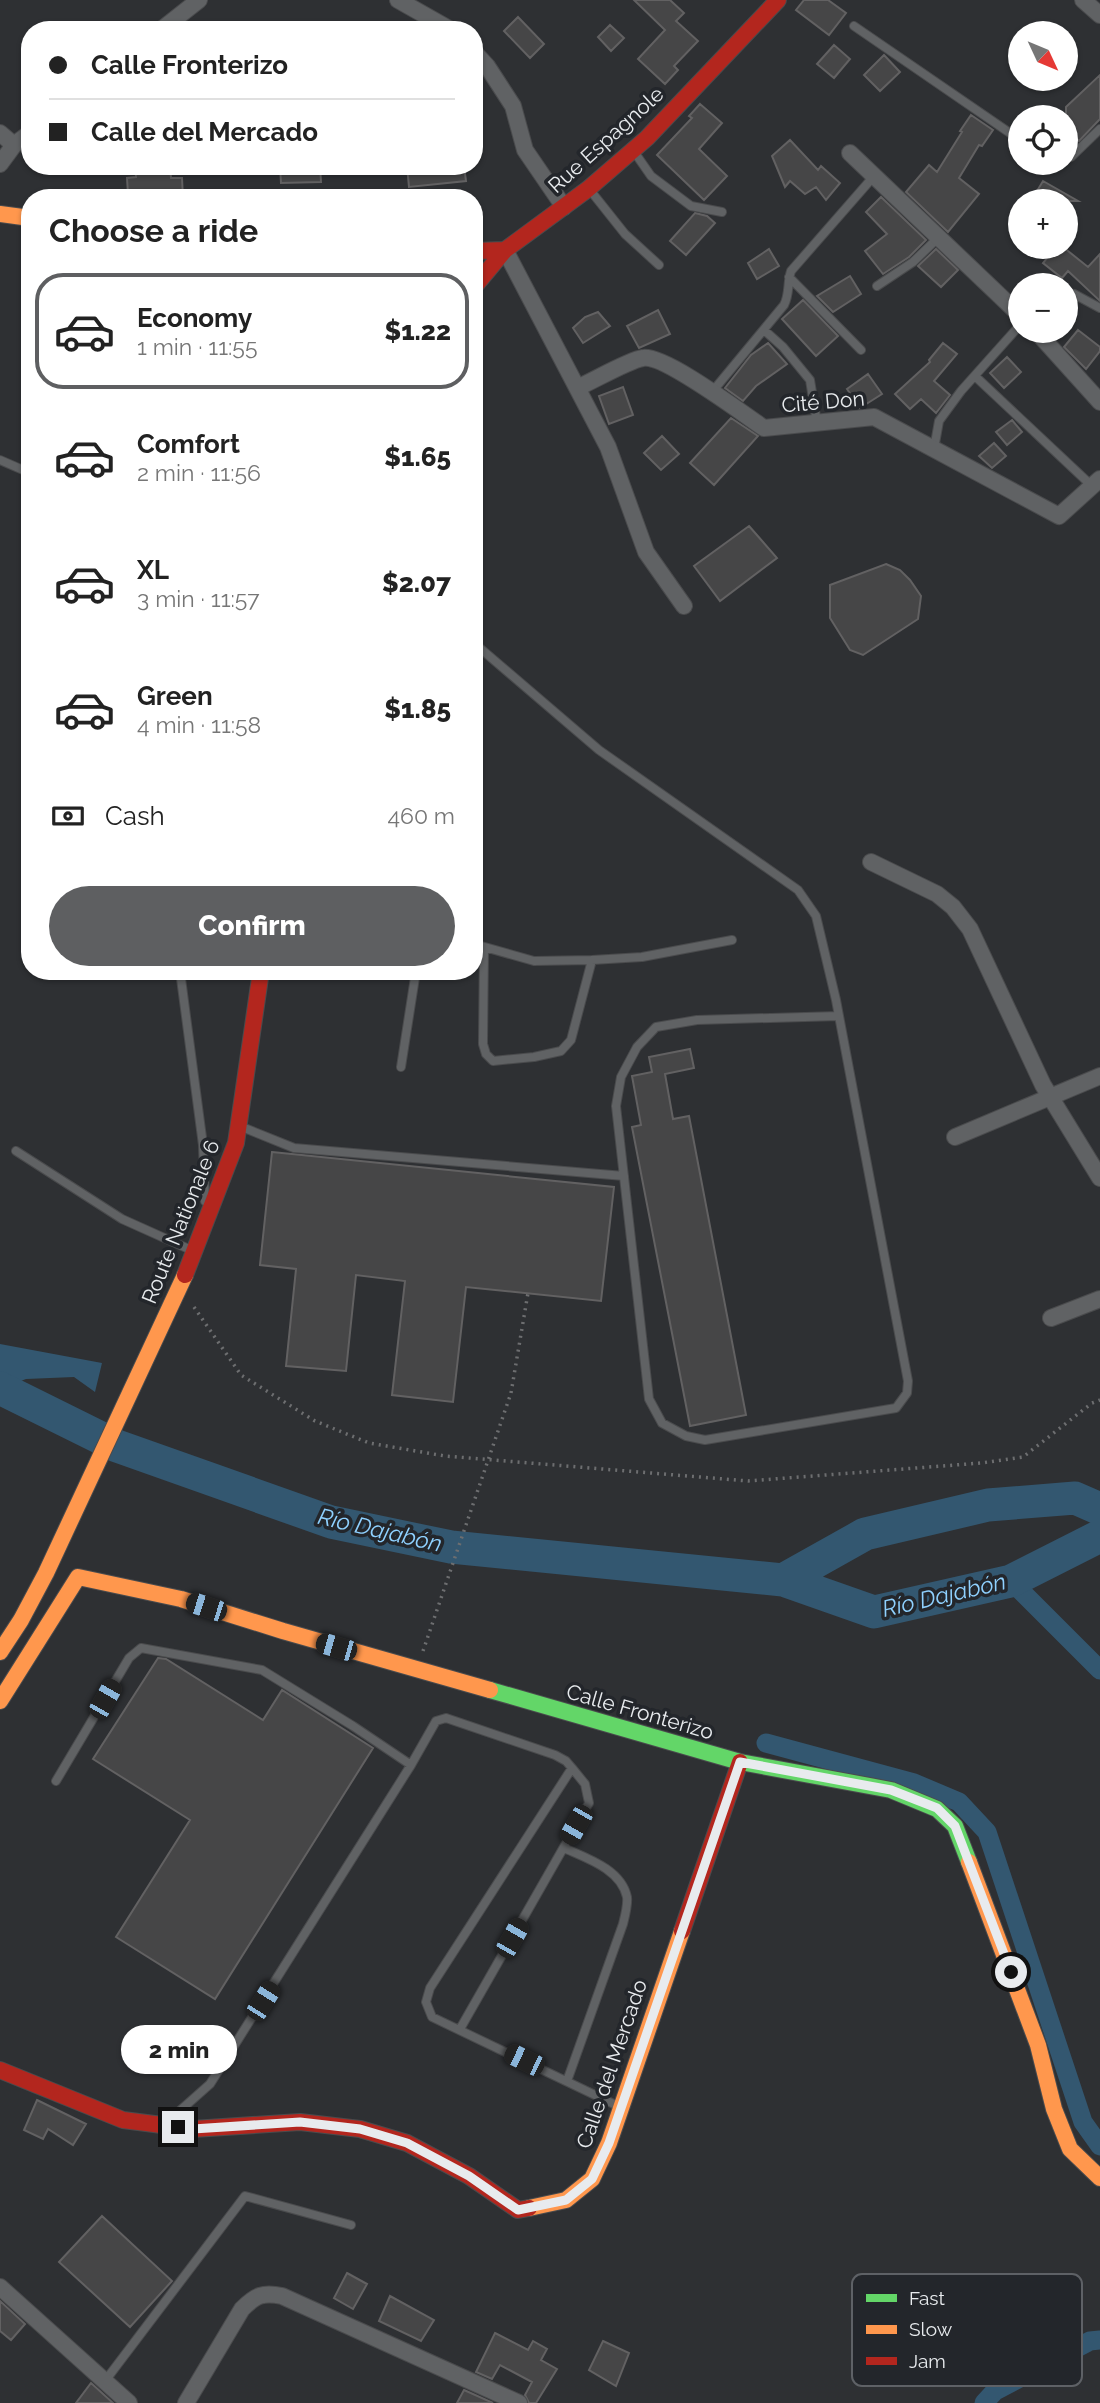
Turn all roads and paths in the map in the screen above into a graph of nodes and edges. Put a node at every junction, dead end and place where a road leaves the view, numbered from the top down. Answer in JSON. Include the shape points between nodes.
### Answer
{"nodes":[{"id":1,"x":199,"y":0,"type":"edge"},
{"id":2,"x":398,"y":0,"type":"edge"},
{"id":3,"x":778,"y":0,"type":"edge"},
{"id":4,"x":1083,"y":0,"type":"edge"},
{"id":5,"x":1100,"y":15,"type":"edge"},
{"id":6,"x":172,"y":21,"type":"edge"},
{"id":7,"x":435,"y":21,"type":"edge"},
{"id":8,"x":854,"y":26,"type":"dead end"},
{"id":9,"x":483,"y":62,"type":"edge"},
{"id":10,"x":1100,"y":128,"type":"edge"},
{"id":11,"x":1008,"y":132,"type":"edge"},
{"id":12,"x":0,"y":133,"type":"edge"},
{"id":13,"x":21,"y":140,"type":"edge"},
{"id":14,"x":14,"y":145,"type":"junction"},
{"id":15,"x":633,"y":150,"type":"junction"},
{"id":16,"x":1078,"y":150,"type":"edge"},
{"id":17,"x":850,"y":153,"type":"dead end"},
{"id":18,"x":0,"y":164,"type":"edge"},
{"id":19,"x":874,"y":176,"type":"junction"},
{"id":20,"x":588,"y":189,"type":"junction"},
{"id":21,"x":564,"y":207,"type":"junction"},
{"id":22,"x":722,"y":212,"type":"dead end"},
{"id":23,"x":0,"y":214,"type":"edge"},
{"id":24,"x":21,"y":217,"type":"edge"},
{"id":25,"x":939,"y":237,"type":"junction"},
{"id":26,"x":505,"y":250,"type":"junction"},
{"id":27,"x":483,"y":251,"type":"edge"},
{"id":28,"x":659,"y":265,"type":"dead end"},
{"id":29,"x":483,"y":276,"type":"edge"},
{"id":30,"x":789,"y":277,"type":"junction"},
{"id":31,"x":877,"y":286,"type":"dead end"},
{"id":32,"x":1078,"y":296,"type":"edge"},
{"id":33,"x":1008,"y":303,"type":"edge"},
{"id":34,"x":1100,"y":308,"type":"edge"},
{"id":35,"x":764,"y":330,"type":"junction"},
{"id":36,"x":1008,"y":339,"type":"edge"},
{"id":37,"x":1047,"y":343,"type":"edge"},
{"id":38,"x":861,"y":350,"type":"dead end"},
{"id":39,"x":976,"y":377,"type":"junction"},
{"id":40,"x":579,"y":387,"type":"junction"},
{"id":41,"x":712,"y":392,"type":"junction"},
{"id":42,"x":1100,"y":402,"type":"edge"},
{"id":43,"x":817,"y":423,"type":"junction"},
{"id":44,"x":934,"y":449,"type":"junction"},
{"id":45,"x":0,"y":460,"type":"edge"},
{"id":46,"x":21,"y":469,"type":"edge"},
{"id":47,"x":1096,"y":482,"type":"edge"},
{"id":48,"x":684,"y":606,"type":"dead end"},
{"id":49,"x":483,"y":651,"type":"edge"},
{"id":50,"x":871,"y":862,"type":"dead end"},
{"id":51,"x":732,"y":940,"type":"dead end"},
{"id":52,"x":484,"y":947,"type":"joint"},
{"id":53,"x":592,"y":960,"type":"junction"},
{"id":54,"x":181,"y":980,"type":"edge"},
{"id":55,"x":260,"y":980,"type":"edge"},
{"id":56,"x":415,"y":980,"type":"edge"},
{"id":57,"x":839,"y":1016,"type":"junction"},
{"id":58,"x":401,"y":1067,"type":"dead end"},
{"id":59,"x":1100,"y":1076,"type":"edge"},
{"id":60,"x":1051,"y":1097,"type":"junction"},
{"id":61,"x":239,"y":1126,"type":"junction"},
{"id":62,"x":955,"y":1137,"type":"dead end"},
{"id":63,"x":16,"y":1151,"type":"dead end"},
{"id":64,"x":624,"y":1176,"type":"junction"},
{"id":65,"x":1100,"y":1178,"type":"edge"},
{"id":66,"x":205,"y":1220,"type":"junction"},
{"id":67,"x":194,"y":1252,"type":"junction"},
{"id":68,"x":181,"y":1287,"type":"junction"},
{"id":69,"x":528,"y":1293,"type":"dead end"},
{"id":70,"x":1100,"y":1299,"type":"edge"},
{"id":71,"x":1051,"y":1318,"type":"dead end"},
{"id":72,"x":1100,"y":1400,"type":"edge"},
{"id":73,"x":423,"y":1651,"type":"dead end"},
{"id":74,"x":0,"y":1652,"type":"edge"},
{"id":75,"x":0,"y":1701,"type":"edge"},
{"id":76,"x":740,"y":1762,"type":"junction"},
{"id":77,"x":411,"y":1765,"type":"junction"},
{"id":78,"x":572,"y":1768,"type":"junction"},
{"id":79,"x":57,"y":1782,"type":"dead end"},
{"id":80,"x":564,"y":1848,"type":"junction"},
{"id":81,"x":460,"y":2029,"type":"junction"},
{"id":82,"x":0,"y":2070,"type":"edge"},
{"id":83,"x":567,"y":2081,"type":"junction"},
{"id":84,"x":620,"y":2107,"type":"junction"},
{"id":85,"x":163,"y":2125,"type":"junction"},
{"id":86,"x":1100,"y":2178,"type":"edge"},
{"id":87,"x":351,"y":2225,"type":"dead end"},
{"id":88,"x":0,"y":2287,"type":"edge"},
{"id":89,"x":105,"y":2381,"type":"junction"},
{"id":90,"x":129,"y":2403,"type":"edge"},
{"id":91,"x":186,"y":2403,"type":"edge"},
{"id":92,"x":519,"y":2403,"type":"edge"}],
"edges":[{"from":1,"to":6,"type":"street"},
{"from":2,"to":7,"type":"street"},
{"from":3,"to":15,"type":"street","name":"Rue Espagnole"},
{"from":4,"to":5,"type":"street"},
{"from":8,"to":11,"type":"lane"},
{"from":9,"to":21,"type":"street","via":[[513,106],[525,150]]},
{"from":10,"to":16,"type":"lane"},
{"from":12,"to":14,"type":"street"},
{"from":13,"to":14,"type":"street"},
{"from":14,"to":18,"type":"street"},
{"from":15,"to":20,"type":"street","name":"Rue Espagnole"},
{"from":15,"to":22,"type":"lane","via":[[651,176],[691,206]]},
{"from":17,"to":19,"type":"street"},
{"from":19,"to":25,"type":"street"},
{"from":19,"to":30,"type":"lane"},
{"from":20,"to":21,"type":"street","name":"Rue Espagnole"},
{"from":20,"to":28,"type":"lane","via":[[625,234]]},
{"from":21,"to":26,"type":"street","name":"Rue Espagnole"},
{"from":23,"to":24,"type":"street"},
{"from":25,"to":31,"type":"lane"},
{"from":25,"to":33,"type":"street"},
{"from":26,"to":27,"type":"street"},
{"from":26,"to":29,"type":"street"},
{"from":26,"to":40,"type":"street"},
{"from":30,"to":35,"type":"lane","via":[[788,297]]},
{"from":30,"to":38,"type":"lane"},
{"from":32,"to":34,"type":"lane"},
{"from":35,"to":41,"type":"lane"},
{"from":35,"to":43,"type":"lane","via":[[810,380]]},
{"from":36,"to":39,"type":"lane"},
{"from":37,"to":42,"type":"street"},
{"from":39,"to":44,"type":"lane","via":[[939,421]]},
{"from":39,"to":47,"type":"lane"},
{"from":40,"to":41,"type":"street","name":"Cité Don","via":[[644,357],[660,361]]},
{"from":40,"to":48,"type":"street","via":[[608,447],[646,552]]},
{"from":41,"to":43,"type":"street","name":"Cité Don","via":[[764,428]]},
{"from":43,"to":44,"type":"street","name":"Cité Don","via":[[874,417]]},
{"from":44,"to":47,"type":"street","name":"Cité Don","via":[[1059,516]]},
{"from":45,"to":46,"type":"lane"},
{"from":49,"to":57,"type":"lane","via":[[599,750],[798,890],[816,916]]},
{"from":50,"to":60,"type":"street","via":[[937,894],[970,929]]},
{"from":51,"to":53,"type":"lane","via":[[642,957]]},
{"from":52,"to":53,"type":"lane","via":[[534,961]]},
{"from":52,"to":53,"type":"lane","via":[[483,1044],[494,1061],[561,1051],[571,1040]]},
{"from":54,"to":66,"type":"lane","via":[[203,1145]]},
{"from":55,"to":61,"type":"street","name":"Route Nationale 6"},
{"from":56,"to":58,"type":"lane"},
{"from":57,"to":64,"type":"lane","via":[[697,1020],[656,1027],[637,1047],[621,1077],[616,1106]]},
{"from":57,"to":64,"type":"lane","via":[[908,1381],[907,1393],[896,1408],[705,1440],[662,1423],[649,1399]]},
{"from":59,"to":60,"type":"street"},
{"from":60,"to":62,"type":"street"},
{"from":60,"to":65,"type":"street"},
{"from":61,"to":64,"type":"lane","via":[[294,1148]]},
{"from":61,"to":66,"type":"street","name":"Route Nationale 6"},
{"from":63,"to":67,"type":"lane","via":[[122,1219]]},
{"from":66,"to":67,"type":"street","name":"Route Nationale 6"},
{"from":67,"to":68,"type":"street","name":"Route Nationale 6"},
{"from":68,"to":72,"type":"path","via":[[241,1375],[315,1421],[369,1443],[445,1457],[748,1480],[981,1463],[1024,1457]]},
{"from":68,"to":74,"type":"street","name":"Route Nationale 6","via":[[34,1596]]},
{"from":69,"to":73,"type":"path","bridge":true,"via":[[511,1393]]},
{"from":70,"to":71,"type":"street"},
{"from":75,"to":76,"type":"street","name":"Calle Fronterizo","via":[[78,1577],[181,1599]]},
{"from":76,"to":84,"type":"street","name":"Calle del Mercado"},
{"from":76,"to":86,"type":"street","name":"Calle Fronterizo","via":[[891,1790],[937,1808],[955,1826],[1038,2045],[1058,2119],[1070,2148]]},
{"from":77,"to":78,"type":"lane","via":[[436,1721],[446,1718],[555,1755]]},
{"from":77,"to":79,"type":"lane","via":[[261,1671],[141,1648],[129,1658]]},
{"from":77,"to":85,"type":"lane","via":[[211,2084]]},
{"from":78,"to":80,"type":"lane","via":[[585,1784],[589,1803]]},
{"from":78,"to":81,"type":"lane","via":[[430,1988],[426,2002],[432,2017]]},
{"from":80,"to":81,"type":"lane"},
{"from":80,"to":83,"type":"lane","via":[[599,1863],[623,1886],[627,1899],[623,1924]]},
{"from":81,"to":83,"type":"lane"},
{"from":82,"to":85,"type":"street","name":"Calle del Mercado","via":[[123,2120]]},
{"from":83,"to":84,"type":"lane"},
{"from":84,"to":85,"type":"street","name":"Calle del Mercado","via":[[592,2179],[566,2200],[518,2210],[469,2176],[407,2143],[360,2129],[300,2122],[193,2129]]},
{"from":87,"to":89,"type":"lane","via":[[245,2196]]},
{"from":88,"to":89,"type":"street"},
{"from":89,"to":90,"type":"street"},
{"from":91,"to":92,"type":"street","via":[[242,2309],[268,2293]]}]}
